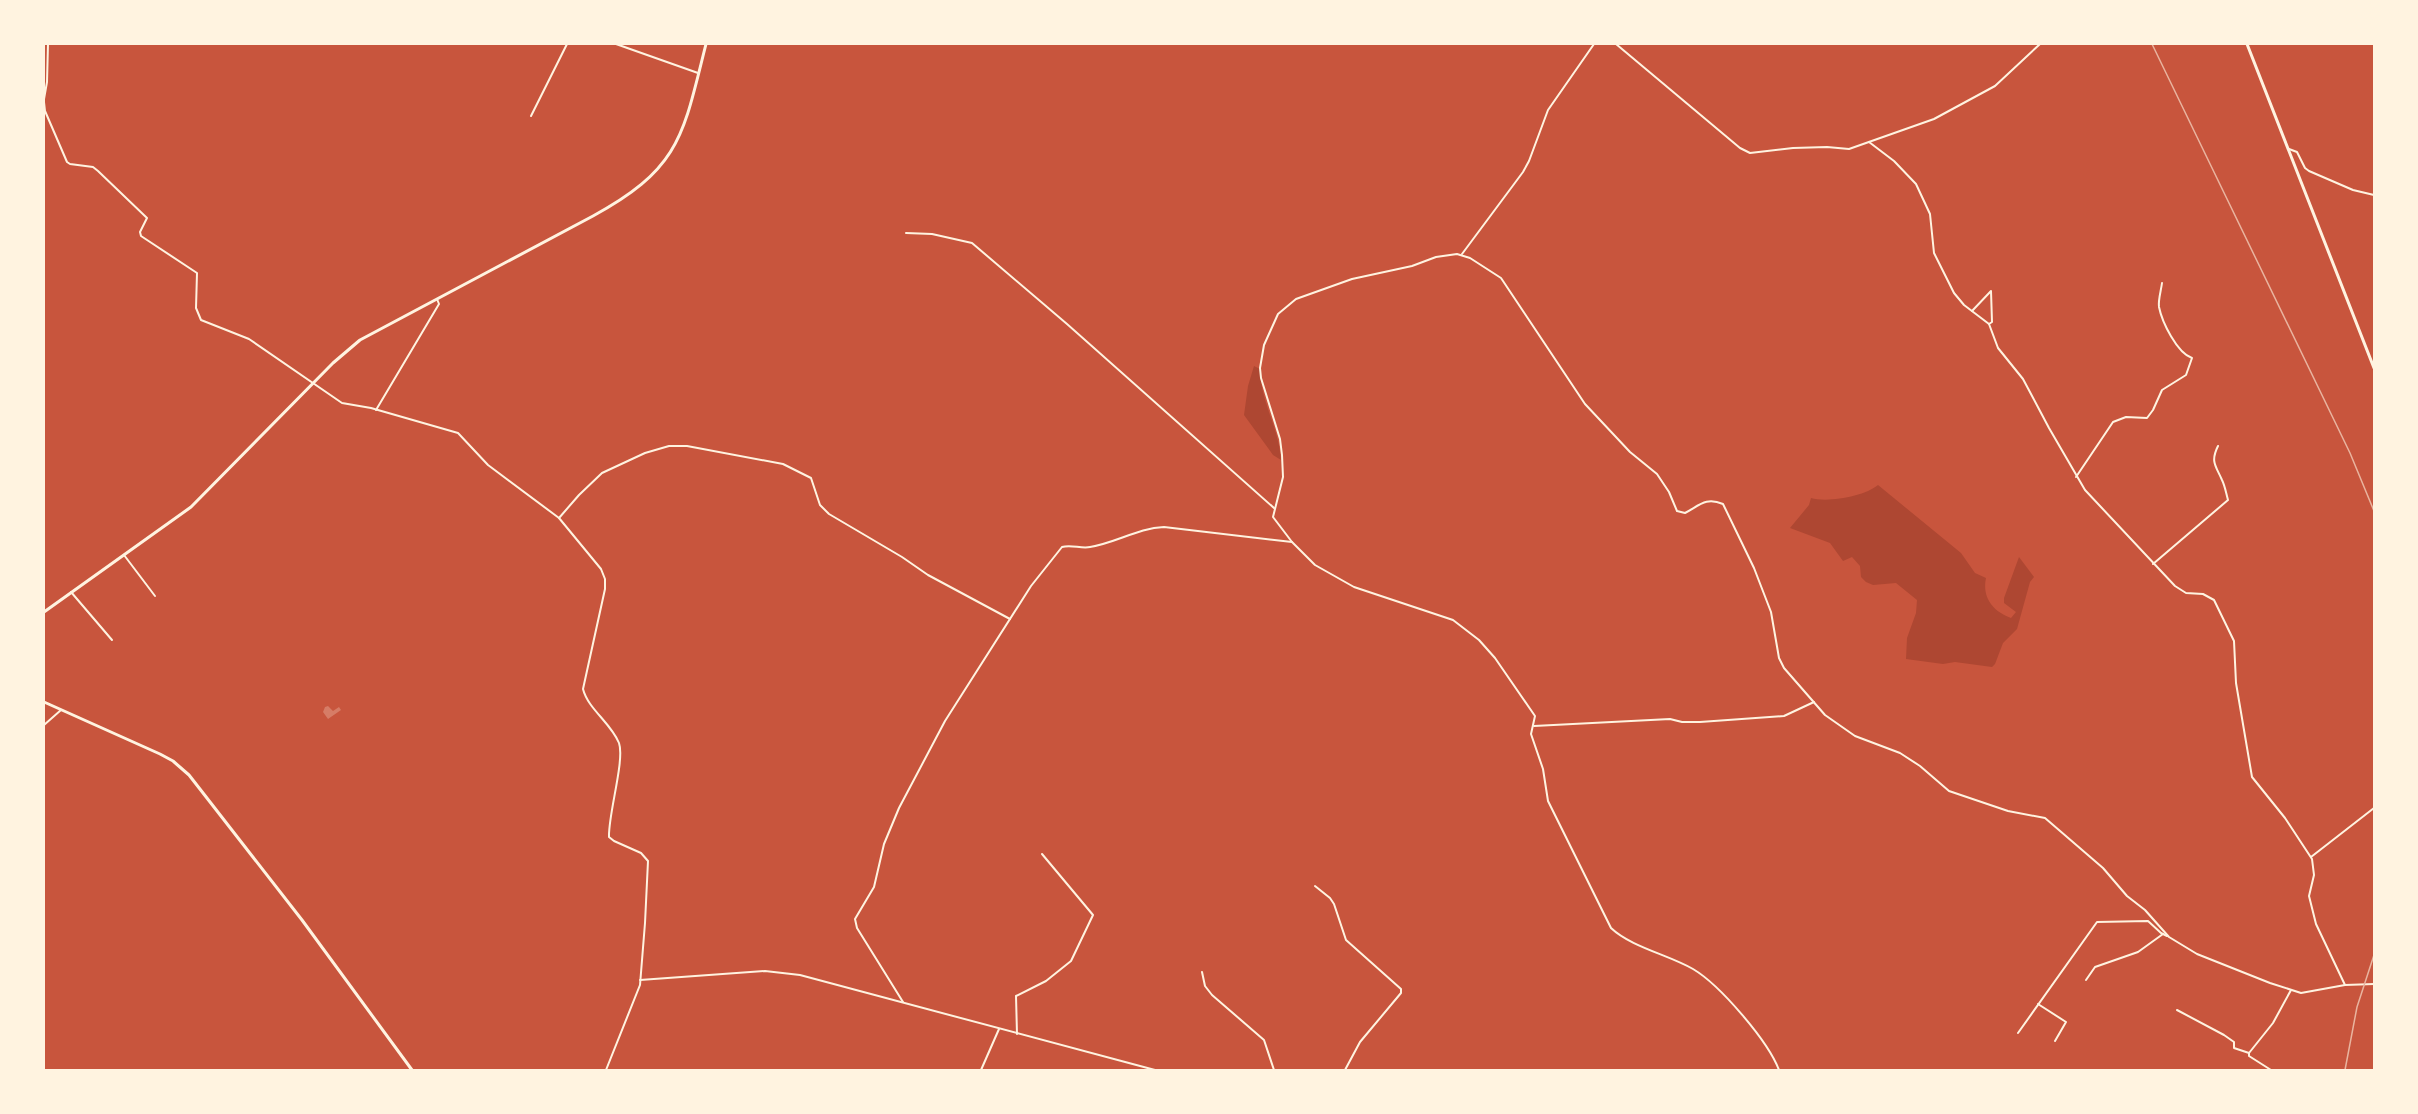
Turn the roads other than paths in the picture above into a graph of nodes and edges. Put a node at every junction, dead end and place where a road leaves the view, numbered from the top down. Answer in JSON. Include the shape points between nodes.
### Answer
{"nodes":[{"id":1,"x":48,"y":44,"type":"edge"},
{"id":2,"x":567,"y":44,"type":"edge"},
{"id":3,"x":616,"y":44,"type":"edge"},
{"id":4,"x":706,"y":44,"type":"edge"},
{"id":5,"x":1594,"y":44,"type":"edge"},
{"id":6,"x":1616,"y":44,"type":"edge"},
{"id":7,"x":2040,"y":44,"type":"edge"},
{"id":8,"x":2247,"y":44,"type":"edge"},
{"id":9,"x":698,"y":73,"type":"junction"},
{"id":10,"x":44,"y":100,"type":"edge"},
{"id":11,"x":531,"y":116,"type":"dead end"},
{"id":12,"x":1869,"y":142,"type":"junction"},
{"id":13,"x":2289,"y":149,"type":"junction"},
{"id":14,"x":2374,"y":195,"type":"edge"},
{"id":15,"x":906,"y":233,"type":"dead end"},
{"id":16,"x":1462,"y":254,"type":"junction"},
{"id":17,"x":2162,"y":284,"type":"dead end"},
{"id":18,"x":437,"y":298,"type":"junction"},
{"id":19,"x":1972,"y":311,"type":"junction"},
{"id":20,"x":1989,"y":324,"type":"junction"},
{"id":21,"x":2374,"y":368,"type":"edge"},
{"id":22,"x":312,"y":384,"type":"junction"},
{"id":23,"x":376,"y":410,"type":"junction"},
{"id":24,"x":2218,"y":446,"type":"dead end"},
{"id":25,"x":2076,"y":477,"type":"junction"},
{"id":26,"x":1274,"y":508,"type":"junction"},
{"id":27,"x":559,"y":518,"type":"junction"},
{"id":28,"x":1292,"y":542,"type":"junction"},
{"id":29,"x":124,"y":555,"type":"junction"},
{"id":30,"x":2153,"y":564,"type":"junction"},
{"id":31,"x":71,"y":592,"type":"junction"},
{"id":32,"x":155,"y":596,"type":"dead end"},
{"id":33,"x":44,"y":612,"type":"edge"},
{"id":34,"x":1010,"y":619,"type":"junction"},
{"id":35,"x":112,"y":640,"type":"dead end"},
{"id":36,"x":44,"y":702,"type":"edge"},
{"id":37,"x":1814,"y":702,"type":"junction"},
{"id":38,"x":62,"y":710,"type":"junction"},
{"id":39,"x":44,"y":725,"type":"edge"},
{"id":40,"x":1534,"y":726,"type":"junction"},
{"id":41,"x":2374,"y":808,"type":"edge"},
{"id":42,"x":1042,"y":854,"type":"dead end"},
{"id":43,"x":2310,"y":857,"type":"junction"},
{"id":44,"x":1315,"y":886,"type":"dead end"},
{"id":45,"x":2163,"y":934,"type":"junction"},
{"id":46,"x":2169,"y":937,"type":"junction"},
{"id":47,"x":1202,"y":972,"type":"dead end"},
{"id":48,"x":640,"y":980,"type":"junction"},
{"id":49,"x":2086,"y":980,"type":"dead end"},
{"id":50,"x":2374,"y":984,"type":"edge"},
{"id":51,"x":2345,"y":985,"type":"junction"},
{"id":52,"x":2292,"y":988,"type":"junction"},
{"id":53,"x":903,"y":1002,"type":"junction"},
{"id":54,"x":2038,"y":1004,"type":"junction"},
{"id":55,"x":2177,"y":1010,"type":"dead end"},
{"id":56,"x":999,"y":1028,"type":"junction"},
{"id":57,"x":2018,"y":1033,"type":"dead end"},
{"id":58,"x":1017,"y":1034,"type":"junction"},
{"id":59,"x":2055,"y":1041,"type":"dead end"},
{"id":60,"x":2249,"y":1055,"type":"junction"},
{"id":61,"x":412,"y":1071,"type":"edge"},
{"id":62,"x":606,"y":1071,"type":"edge"},
{"id":63,"x":981,"y":1071,"type":"edge"},
{"id":64,"x":1155,"y":1071,"type":"edge"},
{"id":65,"x":1274,"y":1071,"type":"edge"},
{"id":66,"x":1345,"y":1071,"type":"edge"},
{"id":67,"x":1779,"y":1071,"type":"edge"},
{"id":68,"x":2271,"y":1071,"type":"edge"}],
"edges":[{"from":1,"to":10,"type":"street"},
{"from":2,"to":11,"type":"street"},
{"from":3,"to":9,"type":"street"},
{"from":4,"to":9,"type":"main road"},
{"from":5,"to":16,"type":"street","via":[[1548,110],[1523,172]]},
{"from":6,"to":12,"type":"street","via":[[1750,153],[1792,148],[1848,149]]},
{"from":7,"to":12,"type":"street","via":[[1995,86],[1934,119]]},
{"from":8,"to":13,"type":"main road"},
{"from":9,"to":18,"type":"main road","via":[[678,141],[644,184],[614,205]]},
{"from":10,"to":22,"type":"street","via":[[67,162],[98,171],[147,218],[141,236],[197,273],[196,308],[201,320],[249,339]]},
{"from":12,"to":19,"type":"street","via":[[1916,184],[1930,214],[1934,253],[1954,292]]},
{"from":13,"to":14,"type":"street","via":[[2297,152],[2309,171]]},
{"from":13,"to":21,"type":"main road"},
{"from":15,"to":26,"type":"street","via":[[972,243]]},
{"from":16,"to":26,"type":"street","via":[[1352,279],[1296,299],[1278,314],[1264,345],[1260,368],[1282,455],[1283,477]]},
{"from":16,"to":37,"type":"street","via":[[1501,278],[1585,405],[1657,474],[1677,511],[1685,513],[1713,500],[1723,504],[1771,612],[1779,658]]},
{"from":17,"to":25,"type":"street","via":[[2158,306],[2169,333],[2186,356],[2192,358],[2186,375],[2162,390],[2146,418],[2126,417],[2113,422]]},
{"from":18,"to":22,"type":"main road","via":[[360,340]]},
{"from":18,"to":23,"type":"street","via":[[439,304]]},
{"from":19,"to":20,"type":"street"},
{"from":19,"to":20,"type":"street","via":[[1990,291]]},
{"from":20,"to":25,"type":"street","via":[[1998,348],[2023,379]]},
{"from":22,"to":23,"type":"street","via":[[346,405]]},
{"from":22,"to":29,"type":"main road","via":[[202,498]]},
{"from":23,"to":27,"type":"street","via":[[458,433],[488,465]]},
{"from":24,"to":30,"type":"street","via":[[2215,470],[2228,500]]},
{"from":25,"to":30,"type":"street"},
{"from":26,"to":28,"type":"street","via":[[1273,517]]},
{"from":27,"to":34,"type":"street","via":[[602,473],[661,447],[687,446],[783,464],[811,478],[820,505],[829,514],[922,572]]},
{"from":27,"to":48,"type":"street","via":[[596,562],[605,579],[583,688],[620,747],[609,837],[647,858]]},
{"from":28,"to":34,"type":"street","via":[[1164,527],[1088,548],[1067,545],[1036,579]]},
{"from":28,"to":40,"type":"street","via":[[1315,565],[1354,587],[1453,620],[1495,658],[1531,707]]},
{"from":29,"to":31,"type":"main road"},
{"from":29,"to":32,"type":"street"},
{"from":30,"to":43,"type":"street","via":[[2186,593],[2203,594],[2214,600],[2234,641],[2252,777]]},
{"from":31,"to":33,"type":"main road"},
{"from":31,"to":35,"type":"street"},
{"from":34,"to":53,"type":"street","via":[[959,696],[903,800],[884,844],[874,887],[855,919]]},
{"from":36,"to":38,"type":"main road"},
{"from":37,"to":40,"type":"street","via":[[1784,716]]},
{"from":37,"to":46,"type":"street","via":[[1855,736],[1900,753],[1948,791],[2007,811],[2045,818],[2103,868]]},
{"from":38,"to":39,"type":"street"},
{"from":38,"to":61,"type":"main road","via":[[160,754],[189,775]]},
{"from":40,"to":67,"type":"street","via":[[1531,734],[1543,769],[1548,801],[1611,928],[1709,980],[1742,1014]]},
{"from":41,"to":43,"type":"street"},
{"from":42,"to":58,"type":"street","via":[[1093,915],[1071,961],[1046,981],[1016,996]]},
{"from":43,"to":51,"type":"street","via":[[2314,875],[2309,896],[2316,924]]},
{"from":44,"to":66,"type":"street","via":[[1334,904],[1346,940],[1401,989],[1360,1042]]},
{"from":45,"to":46,"type":"street"},
{"from":45,"to":49,"type":"street","via":[[2138,952],[2095,967]]},
{"from":45,"to":54,"type":"street","via":[[2148,921],[2097,921]]},
{"from":46,"to":52,"type":"street","via":[[2198,954]]},
{"from":47,"to":65,"type":"street","via":[[1208,991],[1264,1040]]},
{"from":48,"to":53,"type":"street","via":[[765,970],[801,975]]},
{"from":48,"to":62,"type":"street"},
{"from":50,"to":51,"type":"street"},
{"from":51,"to":52,"type":"street","via":[[2301,993]]},
{"from":52,"to":60,"type":"street"},
{"from":53,"to":56,"type":"street"},
{"from":54,"to":57,"type":"street"},
{"from":54,"to":59,"type":"street","via":[[2066,1023]]},
{"from":55,"to":60,"type":"street","via":[[2224,1035],[2234,1042],[2234,1048]]},
{"from":56,"to":58,"type":"street"},
{"from":56,"to":63,"type":"street"},
{"from":58,"to":64,"type":"street"},
{"from":60,"to":68,"type":"street"}]}
